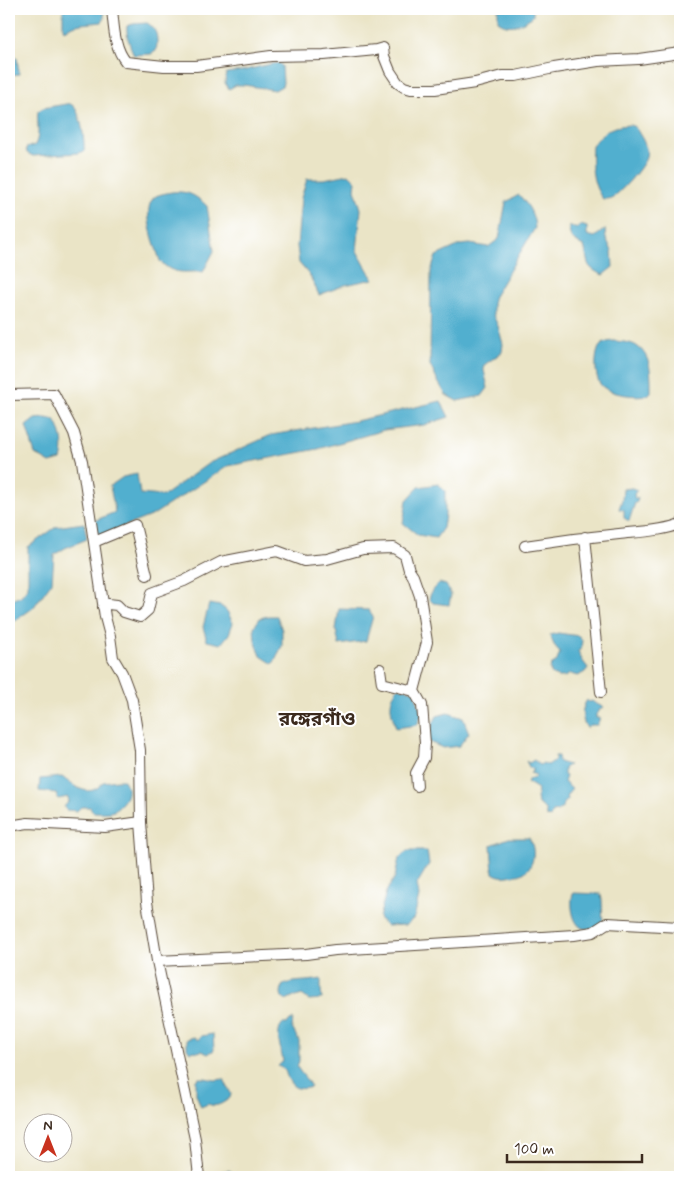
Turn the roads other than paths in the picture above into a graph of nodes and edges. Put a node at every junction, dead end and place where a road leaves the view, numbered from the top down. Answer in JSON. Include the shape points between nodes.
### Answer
{"nodes":[{"id":1,"x":112,"y":9,"type":"edge"},
{"id":2,"x":680,"y":53,"type":"edge"},
{"id":3,"x":9,"y":395,"type":"edge"},
{"id":4,"x":680,"y":524,"type":"edge"},
{"id":5,"x":585,"y":538,"type":"junction"},
{"id":6,"x":94,"y":542,"type":"junction"},
{"id":7,"x":525,"y":546,"type":"dead end"},
{"id":8,"x":147,"y":574,"type":"dead end"},
{"id":9,"x":103,"y":607,"type":"junction"},
{"id":10,"x":380,"y":669,"type":"dead end"},
{"id":11,"x":414,"y":691,"type":"junction"},
{"id":12,"x":601,"y":692,"type":"dead end"},
{"id":13,"x":417,"y":786,"type":"dead end"},
{"id":14,"x":140,"y":822,"type":"junction"},
{"id":15,"x":9,"y":826,"type":"edge"},
{"id":16,"x":680,"y":927,"type":"edge"},
{"id":17,"x":157,"y":961,"type":"junction"},
{"id":18,"x":199,"y":1177,"type":"edge"}],
"edges":[{"from":1,"to":2,"type":"street","via":[[118,49],[126,62],[196,66],[271,56],[324,55],[383,48],[398,83],[412,89],[435,89],[598,61]]},
{"from":3,"to":6,"type":"street","via":[[54,394],[74,433],[82,461]]},
{"from":4,"to":5,"type":"street"},
{"from":5,"to":7,"type":"street"},
{"from":5,"to":12,"type":"street"},
{"from":6,"to":8,"type":"street","via":[[135,525]]},
{"from":6,"to":9,"type":"street"},
{"from":9,"to":11,"type":"street","via":[[117,604],[124,612],[140,617],[148,610],[152,594],[221,562],[277,550],[304,561],[328,559],[363,549],[394,548],[405,556],[413,576],[420,596],[427,642]]},
{"from":9,"to":14,"type":"street","via":[[113,658],[132,700],[140,750]]},
{"from":10,"to":11,"type":"street","via":[[382,682]]},
{"from":11,"to":13,"type":"street","via":[[422,706],[424,742],[424,758],[416,773]]},
{"from":14,"to":15,"type":"street","via":[[105,827],[28,822]]},
{"from":14,"to":17,"type":"street","via":[[147,902]]},
{"from":16,"to":17,"type":"street","via":[[608,924],[593,932],[574,935]]},
{"from":17,"to":18,"type":"street","via":[[195,1139]]}]}
